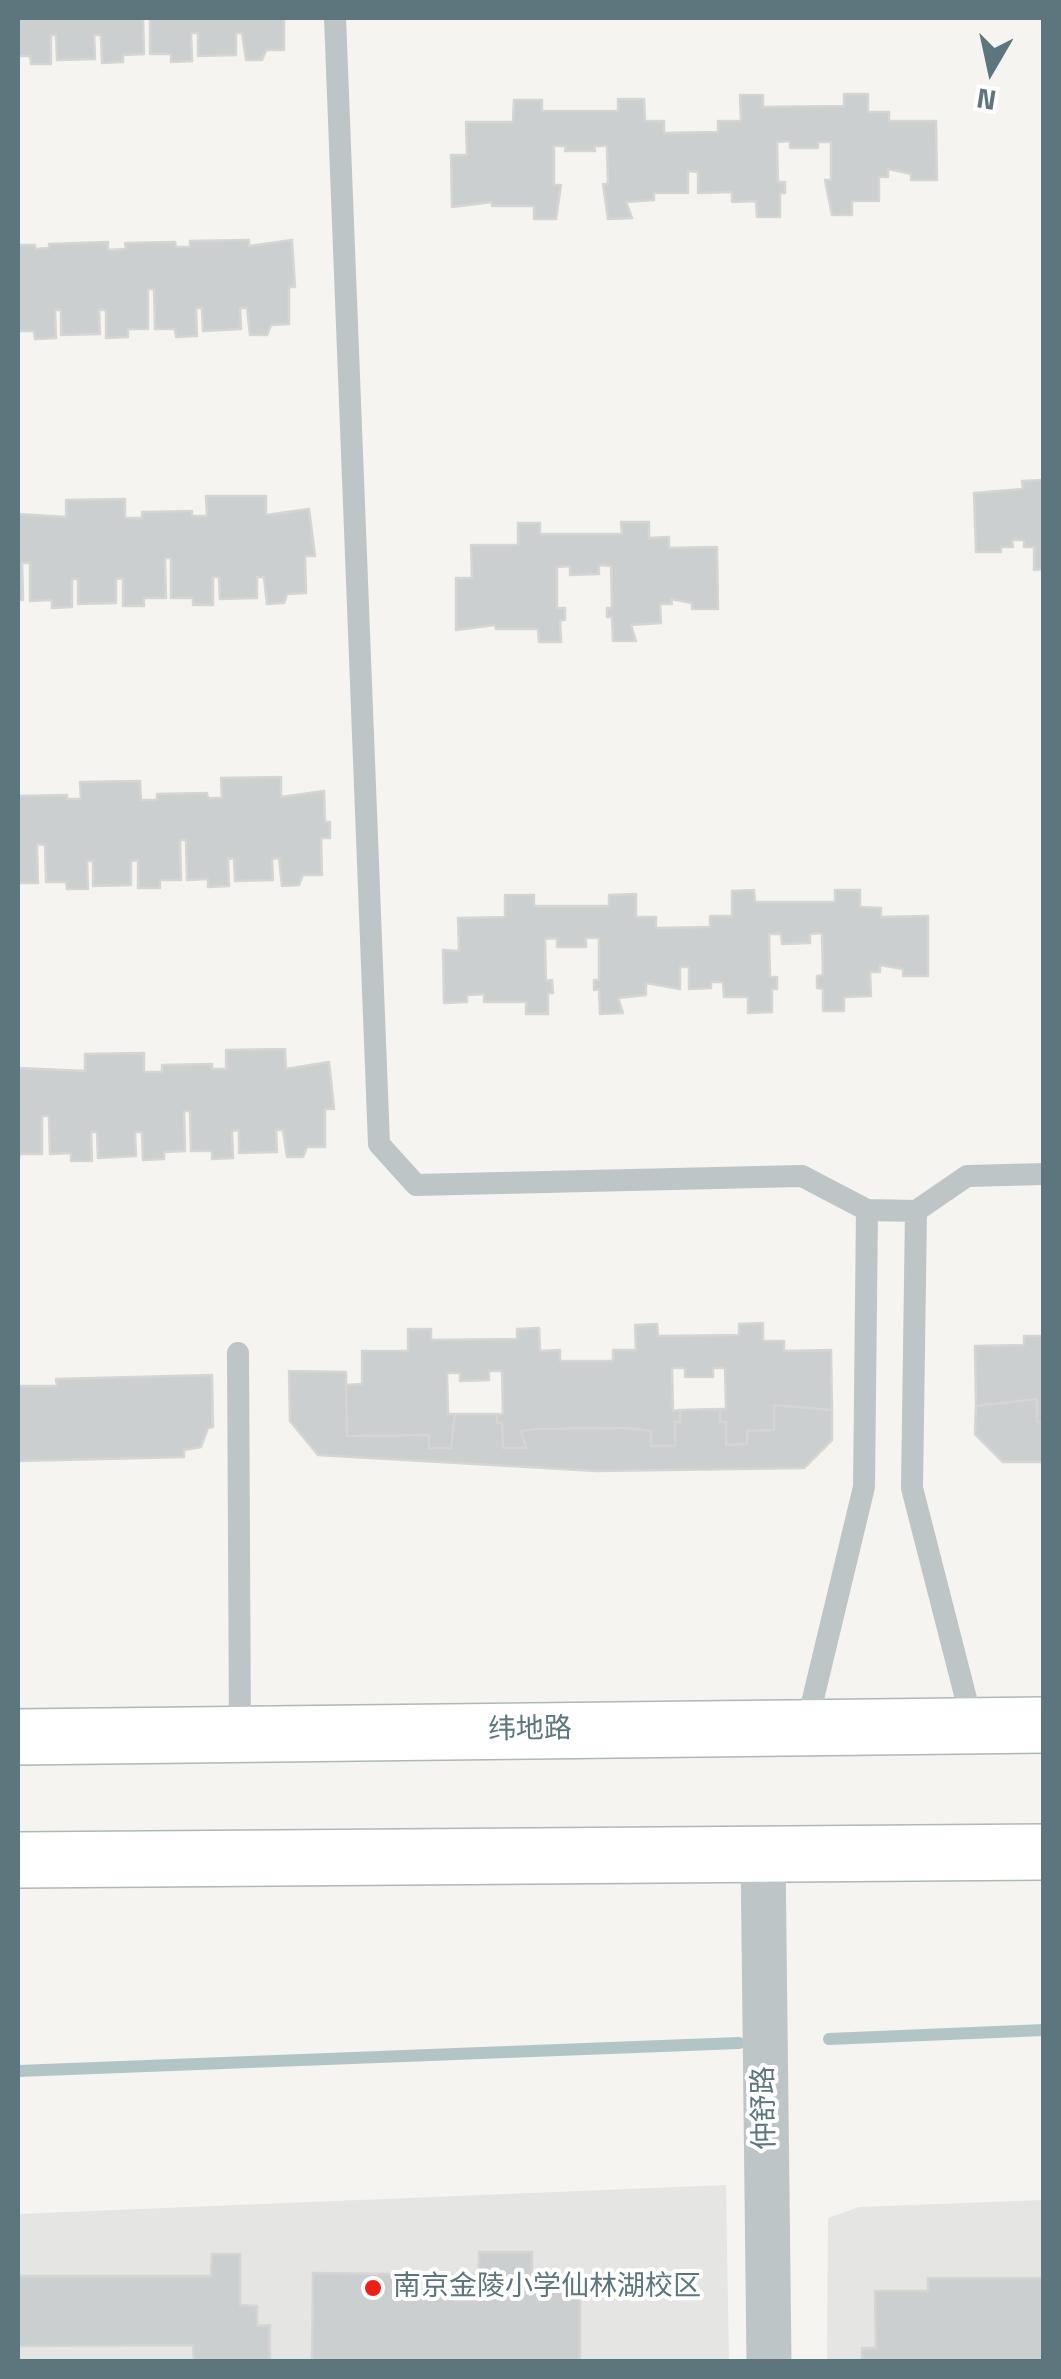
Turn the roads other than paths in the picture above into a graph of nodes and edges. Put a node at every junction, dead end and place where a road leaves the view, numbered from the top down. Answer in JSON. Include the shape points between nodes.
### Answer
{"nodes":[{"id":1,"x":335,"y":18,"type":"edge"},
{"id":2,"x":1044,"y":1174,"type":"edge"},
{"id":3,"x":867,"y":1210,"type":"junction"},
{"id":4,"x":916,"y":1211,"type":"junction"},
{"id":5,"x":238,"y":1353,"type":"dead end"},
{"id":6,"x":1044,"y":1725,"type":"edge"},
{"id":7,"x":973,"y":1726,"type":"junction"},
{"id":8,"x":806,"y":1728,"type":"junction"},
{"id":9,"x":240,"y":1734,"type":"junction"},
{"id":10,"x":18,"y":1738,"type":"edge"},
{"id":11,"x":1044,"y":1852,"type":"edge"},
{"id":12,"x":763,"y":1854,"type":"junction"},
{"id":13,"x":18,"y":1860,"type":"edge"},
{"id":14,"x":770,"y":2362,"type":"edge"}],
"edges":[{"from":1,"to":3,"type":"lane","via":[[379,1144],[416,1184],[802,1176]]},
{"from":2,"to":4,"type":"lane","via":[[967,1176]]},
{"from":3,"to":4,"type":"lane"},
{"from":3,"to":8,"type":"lane","via":[[864,1487]]},
{"from":4,"to":7,"type":"lane","via":[[912,1488]]},
{"from":5,"to":9,"type":"lane"},
{"from":6,"to":7,"type":"main road","name":"纬地路"},
{"from":7,"to":8,"type":"main road","name":"纬地路"},
{"from":8,"to":9,"type":"main road","name":"纬地路"},
{"from":9,"to":10,"type":"main road","name":"纬地路"},
{"from":11,"to":12,"type":"main road"},
{"from":12,"to":13,"type":"main road"},
{"from":12,"to":14,"type":"street","name":"仲舒路"}]}
